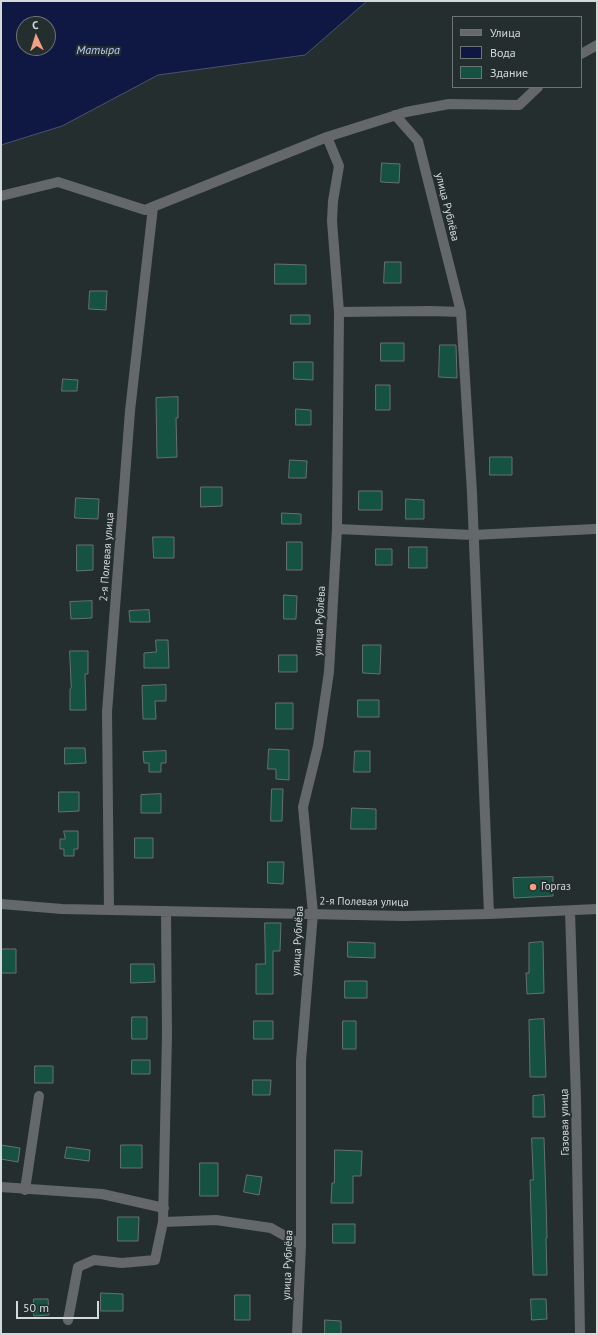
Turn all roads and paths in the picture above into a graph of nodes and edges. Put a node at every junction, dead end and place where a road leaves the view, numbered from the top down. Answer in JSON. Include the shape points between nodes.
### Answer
{"nodes":[{"id":1,"x":597,"y":45,"type":"edge"},
{"id":2,"x":582,"y":53,"type":"edge"},
{"id":3,"x":537,"y":88,"type":"edge"},
{"id":4,"x":395,"y":115,"type":"junction"},
{"id":5,"x":327,"y":137,"type":"junction"},
{"id":6,"x":1,"y":196,"type":"edge"},
{"id":7,"x":153,"y":207,"type":"junction"},
{"id":8,"x":339,"y":312,"type":"junction"},
{"id":9,"x":461,"y":312,"type":"junction"},
{"id":10,"x":336,"y":529,"type":"junction"},
{"id":11,"x":595,"y":529,"type":"dead end"},
{"id":12,"x":473,"y":536,"type":"junction"},
{"id":13,"x":1,"y":904,"type":"edge"},
{"id":14,"x":597,"y":909,"type":"edge"},
{"id":15,"x":109,"y":910,"type":"junction"},
{"id":16,"x":166,"y":911,"type":"junction"},
{"id":17,"x":570,"y":911,"type":"junction"},
{"id":18,"x":313,"y":913,"type":"junction"},
{"id":19,"x":489,"y":914,"type":"junction"},
{"id":20,"x":39,"y":1096,"type":"dead end"},
{"id":21,"x":1,"y":1187,"type":"edge"},
{"id":22,"x":25,"y":1190,"type":"junction"},
{"id":23,"x":164,"y":1208,"type":"junction"},
{"id":24,"x":163,"y":1222,"type":"junction"},
{"id":25,"x":301,"y":1246,"type":"junction"},
{"id":26,"x":68,"y":1320,"type":"dead end"},
{"id":27,"x":297,"y":1334,"type":"edge"},
{"id":28,"x":580,"y":1334,"type":"edge"}],
"edges":[{"from":1,"to":2,"type":"street"},
{"from":3,"to":4,"type":"street","via":[[519,105],[449,104]]},
{"from":4,"to":5,"type":"street"},
{"from":4,"to":9,"type":"street","name":"улица Рублёва","via":[[418,141]]},
{"from":5,"to":7,"type":"street"},
{"from":5,"to":8,"type":"street","name":"улица Рублёва","via":[[339,166],[332,221]]},
{"from":6,"to":7,"type":"street","via":[[58,182],[145,210]]},
{"from":7,"to":15,"type":"street","name":"2-я Полевая улица","via":[[130,411],[107,712]]},
{"from":8,"to":9,"type":"street"},
{"from":8,"to":10,"type":"street","name":"улица Рублёва"},
{"from":9,"to":12,"type":"street","name":"улица Рублёва"},
{"from":10,"to":12,"type":"street"},
{"from":10,"to":18,"type":"street","name":"улица Рублёва","via":[[329,672],[318,746],[302,807]]},
{"from":11,"to":12,"type":"street"},
{"from":12,"to":19,"type":"street","name":"улица Рублёва"},
{"from":13,"to":15,"type":"street","name":"2-я Полевая улица"},
{"from":14,"to":17,"type":"street","name":"2-я Полевая улица"},
{"from":15,"to":16,"type":"street","name":"2-я Полевая улица"},
{"from":16,"to":18,"type":"street","name":"2-я Полевая улица"},
{"from":16,"to":23,"type":"street"},
{"from":17,"to":19,"type":"street","name":"2-я Полевая улица"},
{"from":17,"to":28,"type":"street","name":"Газовая улица"},
{"from":18,"to":19,"type":"street","name":"2-я Полевая улица","via":[[404,916]]},
{"from":18,"to":25,"type":"street","name":"улица Рублёва","via":[[301,1061]]},
{"from":20,"to":22,"type":"street"},
{"from":21,"to":22,"type":"street"},
{"from":22,"to":23,"type":"street","via":[[102,1194]]},
{"from":23,"to":24,"type":"street"},
{"from":24,"to":25,"type":"street","via":[[216,1220],[271,1228]]},
{"from":24,"to":26,"type":"street","via":[[155,1260],[122,1263],[94,1260],[78,1267]]},
{"from":25,"to":27,"type":"street","name":"улица Рублёва"}]}
